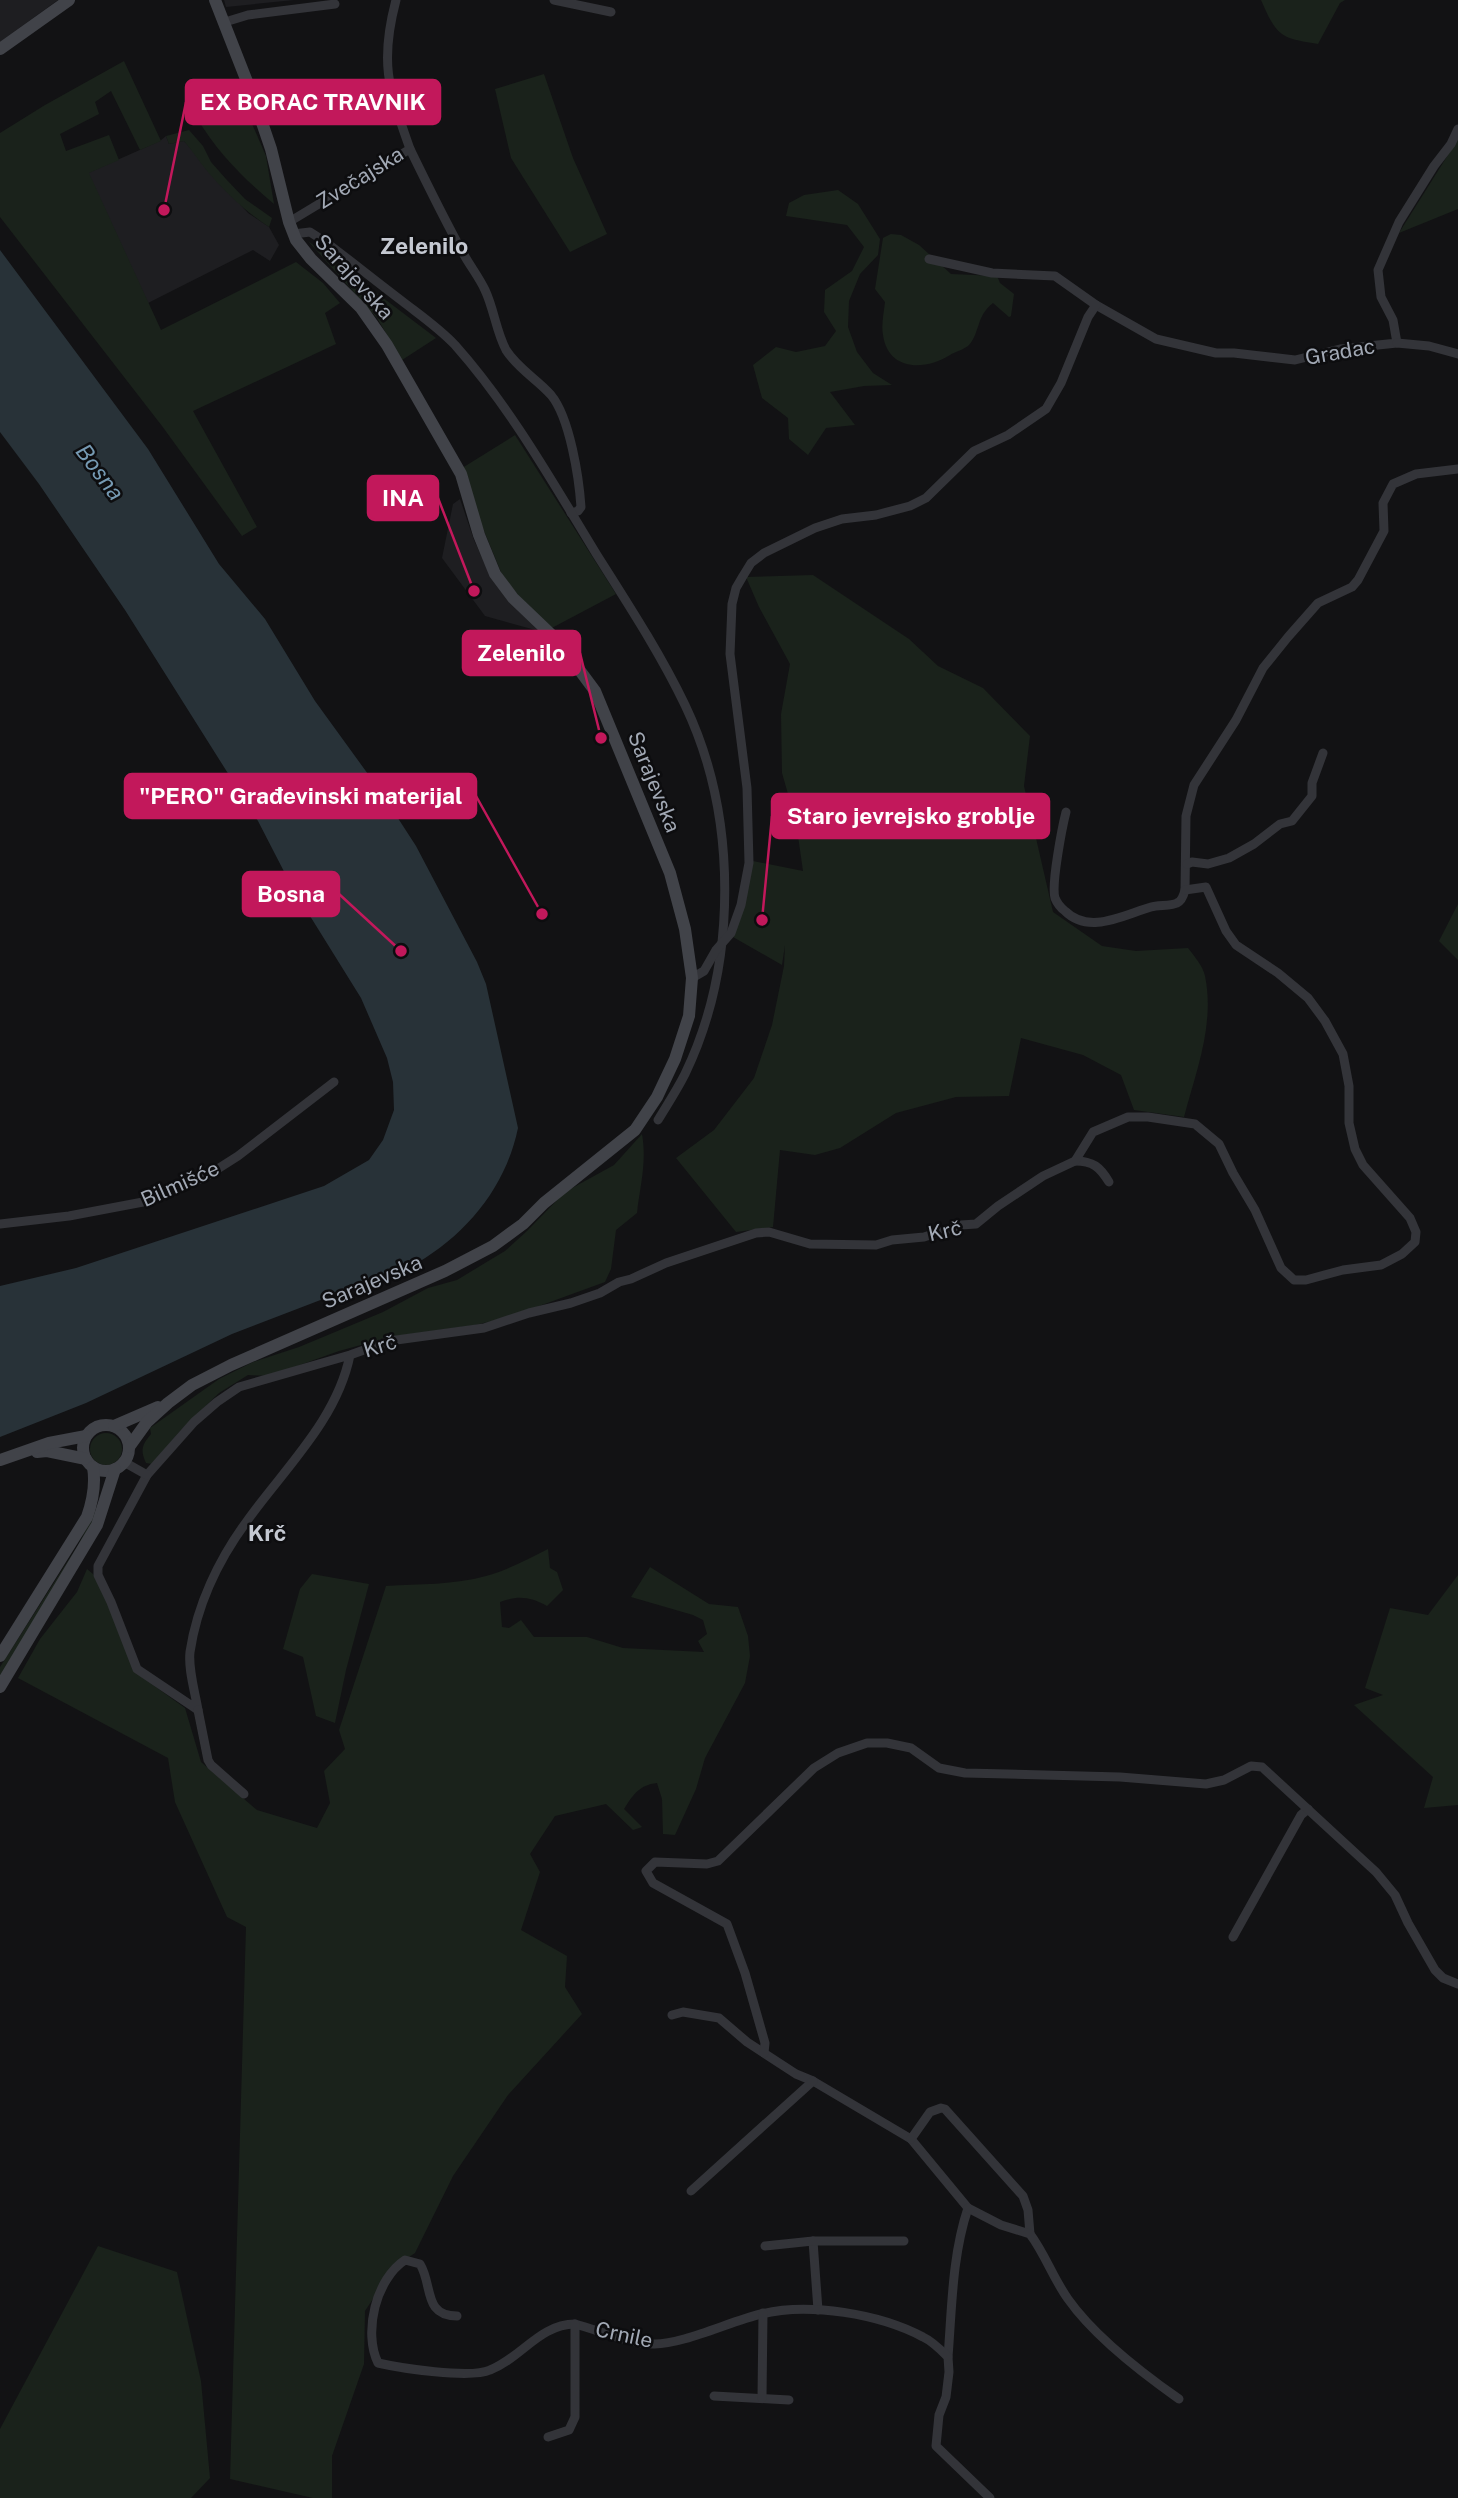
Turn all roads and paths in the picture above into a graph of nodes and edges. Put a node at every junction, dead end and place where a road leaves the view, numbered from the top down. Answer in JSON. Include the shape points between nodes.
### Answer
{"nodes":[{"id":1,"x":69,"y":0,"type":"edge"},
{"id":2,"x":215,"y":0,"type":"edge"},
{"id":3,"x":396,"y":0,"type":"edge"},
{"id":4,"x":554,"y":0,"type":"edge"},
{"id":5,"x":335,"y":4,"type":"dead end"},
{"id":6,"x":611,"y":12,"type":"dead end"},
{"id":7,"x":225,"y":22,"type":"junction"},
{"id":8,"x":0,"y":49,"type":"edge"},
{"id":9,"x":1458,"y":129,"type":"edge"},
{"id":10,"x":410,"y":149,"type":"junction"},
{"id":11,"x":291,"y":228,"type":"junction"},
{"id":12,"x":929,"y":259,"type":"dead end"},
{"id":13,"x":1096,"y":305,"type":"junction"},
{"id":14,"x":1397,"y":343,"type":"junction"},
{"id":15,"x":1458,"y":354,"type":"edge"},
{"id":16,"x":1458,"y":469,"type":"edge"},
{"id":17,"x":571,"y":513,"type":"junction"},
{"id":18,"x":1323,"y":753,"type":"dead end"},
{"id":19,"x":1066,"y":812,"type":"dead end"},
{"id":20,"x":1187,"y":864,"type":"junction"},
{"id":21,"x":1185,"y":890,"type":"junction"},
{"id":22,"x":723,"y":942,"type":"junction"},
{"id":23,"x":692,"y":978,"type":"junction"},
{"id":24,"x":334,"y":1082,"type":"dead end"},
{"id":25,"x":658,"y":1120,"type":"dead end"},
{"id":26,"x":1075,"y":1161,"type":"junction"},
{"id":27,"x":1109,"y":1182,"type":"dead end"},
{"id":28,"x":0,"y":1224,"type":"edge"},
{"id":29,"x":350,"y":1355,"type":"junction"},
{"id":30,"x":168,"y":1402,"type":"junction"},
{"id":31,"x":114,"y":1426,"type":"junction"},
{"id":32,"x":86,"y":1436,"type":"junction"},
{"id":33,"x":129,"y":1447,"type":"junction"},
{"id":34,"x":22,"y":1452,"type":"junction"},
{"id":35,"x":0,"y":1460,"type":"edge"},
{"id":36,"x":89,"y":1463,"type":"junction"},
{"id":37,"x":120,"y":1466,"type":"junction"},
{"id":38,"x":147,"y":1475,"type":"junction"},
{"id":39,"x":0,"y":1656,"type":"edge"},
{"id":40,"x":0,"y":1687,"type":"edge"},
{"id":41,"x":198,"y":1710,"type":"junction"},
{"id":42,"x":244,"y":1794,"type":"dead end"},
{"id":43,"x":1308,"y":1809,"type":"junction"},
{"id":44,"x":1233,"y":1937,"type":"dead end"},
{"id":45,"x":1458,"y":1984,"type":"edge"},
{"id":46,"x":672,"y":2015,"type":"dead end"},
{"id":47,"x":764,"y":2053,"type":"junction"},
{"id":48,"x":813,"y":2081,"type":"junction"},
{"id":49,"x":911,"y":2139,"type":"junction"},
{"id":50,"x":691,"y":2191,"type":"dead end"},
{"id":51,"x":968,"y":2208,"type":"junction"},
{"id":52,"x":1030,"y":2234,"type":"junction"},
{"id":53,"x":813,"y":2241,"type":"junction"},
{"id":54,"x":904,"y":2241,"type":"dead end"},
{"id":55,"x":765,"y":2246,"type":"dead end"},
{"id":56,"x":818,"y":2310,"type":"junction"},
{"id":57,"x":763,"y":2313,"type":"junction"},
{"id":58,"x":457,"y":2316,"type":"dead end"},
{"id":59,"x":575,"y":2324,"type":"junction"},
{"id":60,"x":948,"y":2357,"type":"junction"},
{"id":61,"x":714,"y":2396,"type":"dead end"},
{"id":62,"x":762,"y":2398,"type":"junction"},
{"id":63,"x":1179,"y":2399,"type":"dead end"},
{"id":64,"x":789,"y":2400,"type":"dead end"},
{"id":65,"x":548,"y":2437,"type":"dead end"},
{"id":66,"x":990,"y":2498,"type":"edge"}],
"edges":[{"from":1,"to":8,"type":"main road"},
{"from":2,"to":7,"type":"main road","name":"Sarajevska"},
{"from":3,"to":10,"type":"street","name":"Zvečajska","via":[[386,68]]},
{"from":4,"to":6,"type":"street"},
{"from":5,"to":7,"type":"street"},
{"from":7,"to":11,"type":"main road","name":"Sarajevska","via":[[271,149]]},
{"from":9,"to":14,"type":"street","name":"Gradac","via":[[1399,222],[1378,270],[1381,297],[1393,320]]},
{"from":10,"to":11,"type":"street","name":"Zvečajska"},
{"from":10,"to":17,"type":"street","via":[[483,286],[507,352],[557,406],[579,479],[581,507]]},
{"from":11,"to":17,"type":"street","name":"Zvečajska","via":[[310,232],[454,345],[502,405]]},
{"from":11,"to":23,"type":"main road","name":"Sarajevska","via":[[310,260],[361,308],[387,345],[461,474],[478,535],[495,573],[513,598],[558,641],[595,691],[670,873]]},
{"from":12,"to":13,"type":"street","name":"Gradac","via":[[992,273],[1055,276]]},
{"from":13,"to":14,"type":"street","name":"Gradac","via":[[1156,339],[1216,353],[1295,360]]},
{"from":13,"to":22,"type":"street","via":[[1046,409],[974,451],[926,498],[876,515],[842,519],[795,537],[764,552],[743,576],[732,604],[730,654],[747,788],[749,863],[737,920]]},
{"from":14,"to":15,"type":"street"},
{"from":16,"to":20,"type":"street","via":[[1416,474],[1393,484],[1383,503],[1384,531],[1358,580],[1318,603],[1263,668],[1194,785],[1186,816]]},
{"from":17,"to":22,"type":"street","via":[[648,637],[698,738],[721,830],[726,893]]},
{"from":18,"to":20,"type":"street","via":[[1312,796],[1292,821],[1229,858]]},
{"from":19,"to":21,"type":"street","via":[[1054,891],[1055,899],[1076,921],[1093,923],[1152,906],[1177,904]]},
{"from":20,"to":21,"type":"street"},
{"from":21,"to":26,"type":"street","via":[[1206,887],[1236,945],[1279,973],[1308,998],[1325,1021],[1342,1054],[1356,1149],[1363,1165],[1410,1218],[1415,1242],[1381,1265],[1294,1280],[1281,1268],[1219,1144],[1195,1124],[1128,1117],[1093,1132]]},
{"from":22,"to":23,"type":"street","via":[[704,971]]},
{"from":22,"to":25,"type":"street","via":[[703,1028],[685,1074]]},
{"from":23,"to":30,"type":"main road","name":"Sarajevska","via":[[689,1016],[675,1059],[635,1130],[523,1224],[456,1266],[231,1365]]},
{"from":24,"to":28,"type":"street","name":"Bilmišće","via":[[205,1177],[143,1202]]},
{"from":26,"to":27,"type":"street","via":[[1101,1168]]},
{"from":26,"to":29,"type":"street","name":"Krč","via":[[1043,1175],[976,1224],[876,1245],[810,1244],[757,1233],[666,1263],[571,1303],[484,1328],[389,1341]]},
{"from":29,"to":38,"type":"street","name":"Krč","via":[[239,1387],[194,1422]]},
{"from":29,"to":41,"type":"street","name":"Krč","via":[[324,1420],[246,1522],[212,1578],[190,1655]]},
{"from":30,"to":31,"type":"main road","name":"Sarajevska"},
{"from":30,"to":33,"type":"main road","name":"Sarajevska"},
{"from":31,"to":32,"type":"main road","via":[[98,1426]]},
{"from":31,"to":33,"type":"main road","via":[[125,1434]]},
{"from":32,"to":34,"type":"main road"},
{"from":32,"to":36,"type":"main road","via":[[83,1450]]},
{"from":33,"to":37,"type":"main road"},
{"from":34,"to":35,"type":"main road"},
{"from":34,"to":36,"type":"main road","via":[[47,1451]]},
{"from":36,"to":37,"type":"main road","via":[[103,1471]]},
{"from":36,"to":39,"type":"main road","via":[[95,1480],[87,1517]]},
{"from":37,"to":38,"type":"street"},
{"from":37,"to":40,"type":"main road","via":[[97,1525]]},
{"from":38,"to":41,"type":"street","name":"Krč","via":[[98,1566],[98,1575],[137,1670]]},
{"from":41,"to":42,"type":"street","via":[[208,1760]]},
{"from":43,"to":44,"type":"street"},
{"from":43,"to":45,"type":"street","via":[[1376,1872],[1395,1895],[1436,1970]]},
{"from":43,"to":47,"type":"street","via":[[1262,1767],[1251,1766],[1206,1784],[965,1773],[939,1768],[911,1748],[887,1743],[867,1743],[838,1753],[814,1768],[718,1861],[655,1862],[646,1871],[653,1883],[727,1924],[752,1997]]},
{"from":46,"to":47,"type":"street","via":[[683,2012],[719,2018]]},
{"from":47,"to":48,"type":"street"},
{"from":48,"to":49,"type":"street"},
{"from":48,"to":50,"type":"street"},
{"from":49,"to":51,"type":"street"},
{"from":49,"to":52,"type":"street","via":[[930,2112],[945,2109],[1023,2196]]},
{"from":51,"to":52,"type":"street"},
{"from":51,"to":60,"type":"street","via":[[954,2278]]},
{"from":52,"to":63,"type":"street","via":[[1056,2282],[1086,2320]]},
{"from":53,"to":54,"type":"street"},
{"from":53,"to":55,"type":"street"},
{"from":53,"to":56,"type":"street"},
{"from":56,"to":57,"type":"street","name":"Crnile"},
{"from":56,"to":60,"type":"street","name":"Crnile","via":[[899,2327],[925,2338]]},
{"from":57,"to":59,"type":"street","name":"Crnile","via":[[652,2344]]},
{"from":57,"to":62,"type":"street"},
{"from":58,"to":59,"type":"street","name":"Crnile","via":[[438,2311],[420,2264],[405,2260],[388,2276],[370,2321],[372,2351],[378,2363],[408,2370],[483,2373],[551,2328]]},
{"from":59,"to":65,"type":"street","via":[[574,2421],[569,2430]]},
{"from":60,"to":66,"type":"street","via":[[936,2446]]},
{"from":61,"to":62,"type":"street"},
{"from":62,"to":64,"type":"street"}]}
